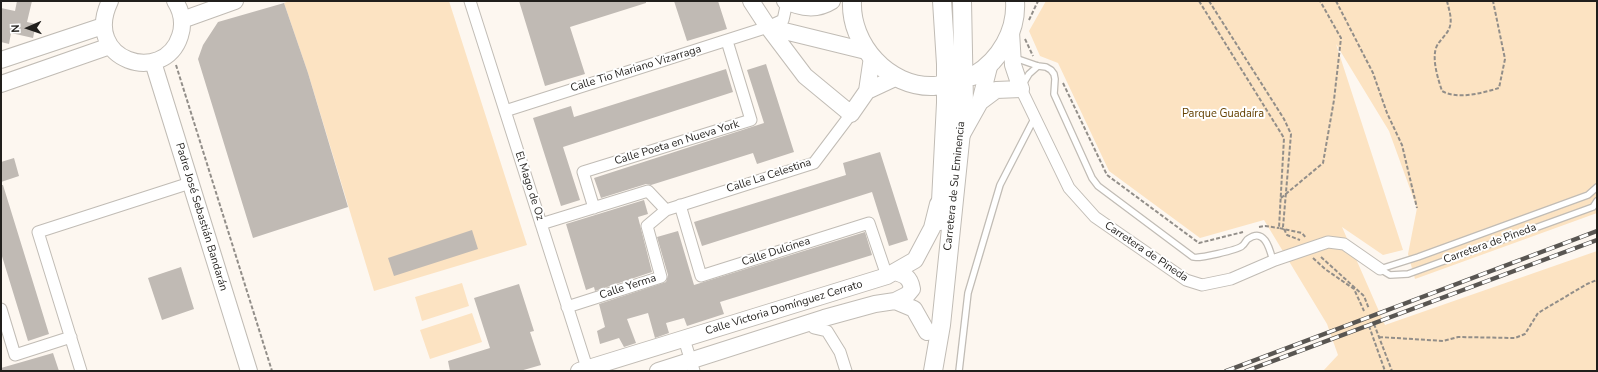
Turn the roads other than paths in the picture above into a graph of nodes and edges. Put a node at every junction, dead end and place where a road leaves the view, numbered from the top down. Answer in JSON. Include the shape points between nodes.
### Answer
{"nodes":[{"id":1,"x":110,"y":1,"type":"edge"},
{"id":2,"x":177,"y":1,"type":"edge"},
{"id":3,"x":235,"y":1,"type":"edge"},
{"id":4,"x":470,"y":1,"type":"edge"},
{"id":5,"x":751,"y":1,"type":"edge"},
{"id":6,"x":786,"y":1,"type":"edge"},
{"id":7,"x":832,"y":1,"type":"edge"},
{"id":8,"x":852,"y":1,"type":"edge"},
{"id":9,"x":942,"y":1,"type":"edge"},
{"id":10,"x":962,"y":1,"type":"edge"},
{"id":11,"x":1015,"y":1,"type":"edge"},
{"id":12,"x":182,"y":20,"type":"junction"},
{"id":13,"x":103,"y":26,"type":"junction"},
{"id":14,"x":768,"y":27,"type":"junction"},
{"id":15,"x":1017,"y":33,"type":"junction"},
{"id":16,"x":727,"y":41,"type":"junction"},
{"id":17,"x":110,"y":46,"type":"junction"},
{"id":18,"x":869,"y":54,"type":"junction"},
{"id":19,"x":1013,"y":57,"type":"junction"},
{"id":20,"x":1,"y":60,"type":"edge"},
{"id":21,"x":153,"y":62,"type":"junction"},
{"id":22,"x":992,"y":62,"type":"junction"},
{"id":23,"x":1038,"y":66,"type":"junction"},
{"id":24,"x":897,"y":77,"type":"junction"},
{"id":25,"x":964,"y":77,"type":"junction"},
{"id":26,"x":946,"y":82,"type":"junction"},
{"id":27,"x":1,"y":84,"type":"edge"},
{"id":28,"x":1021,"y":89,"type":"junction"},
{"id":29,"x":867,"y":91,"type":"junction"},
{"id":30,"x":980,"y":102,"type":"junction"},
{"id":31,"x":505,"y":111,"type":"junction"},
{"id":32,"x":851,"y":114,"type":"junction"},
{"id":33,"x":1035,"y":116,"type":"junction"},
{"id":34,"x":960,"y":138,"type":"junction"},
{"id":35,"x":190,"y":182,"type":"junction"},
{"id":36,"x":1597,"y":188,"type":"edge"},
{"id":37,"x":942,"y":191,"type":"junction"},
{"id":38,"x":1597,"y":201,"type":"edge"},
{"id":39,"x":680,"y":205,"type":"junction"},
{"id":40,"x":594,"y":208,"type":"junction"},
{"id":41,"x":666,"y":210,"type":"junction"},
{"id":42,"x":541,"y":224,"type":"junction"},
{"id":43,"x":1273,"y":262,"type":"junction"},
{"id":44,"x":1380,"y":269,"type":"junction"},
{"id":45,"x":891,"y":274,"type":"junction"},
{"id":46,"x":895,"y":301,"type":"junction"},
{"id":47,"x":567,"y":307,"type":"junction"},
{"id":48,"x":1,"y":309,"type":"edge"},
{"id":49,"x":814,"y":328,"type":"dead end"},
{"id":50,"x":927,"y":332,"type":"junction"},
{"id":51,"x":71,"y":337,"type":"junction"},
{"id":52,"x":684,"y":339,"type":"junction"},
{"id":53,"x":692,"y":366,"type":"edge"},
{"id":54,"x":585,"y":370,"type":"edge"},
{"id":55,"x":81,"y":371,"type":"edge"},
{"id":56,"x":249,"y":371,"type":"edge"},
{"id":57,"x":658,"y":371,"type":"edge"},
{"id":58,"x":846,"y":371,"type":"edge"},
{"id":59,"x":921,"y":371,"type":"edge"},
{"id":60,"x":933,"y":371,"type":"edge"},
{"id":61,"x":959,"y":371,"type":"edge"}],
"edges":[{"from":1,"to":13,"type":"street"},
{"from":2,"to":12,"type":"street"},
{"from":3,"to":12,"type":"street"},
{"from":4,"to":31,"type":"street","name":"El Mago de Oz"},
{"from":5,"to":14,"type":"street"},
{"from":6,"to":7,"type":"street","via":[[810,8],[822,7]]},
{"from":6,"to":14,"type":"street","name":"Calle Tio Mariano Vizarraga","via":[[782,20]]},
{"from":8,"to":18,"type":"main road","via":[[856,32]]},
{"from":9,"to":26,"type":"main road","name":"Carretera de Su Eminencia"},
{"from":10,"to":25,"type":"main road","name":"Carretera de Su Eminencia"},
{"from":11,"to":15,"type":"main road"},
{"from":12,"to":21,"type":"street","via":[[179,40],[173,50]]},
{"from":13,"to":17,"type":"street"},
{"from":13,"to":20,"type":"street"},
{"from":14,"to":16,"type":"street","name":"Calle Tio Mariano Vizarraga"},
{"from":14,"to":18,"type":"street"},
{"from":14,"to":32,"type":"street","via":[[804,76]]},
{"from":15,"to":19,"type":"street"},
{"from":15,"to":22,"type":"main road"},
{"from":16,"to":31,"type":"street","name":"Calle Tio Mariano Vizarraga"},
{"from":16,"to":40,"type":"street","name":"Calle Poeta en Nueva York","via":[[751,120],[583,172]]},
{"from":17,"to":21,"type":"street","via":[[118,55],[129,61]]},
{"from":17,"to":27,"type":"street"},
{"from":18,"to":24,"type":"main road","via":[[880,66]]},
{"from":18,"to":29,"type":"street"},
{"from":19,"to":23,"type":"lane"},
{"from":19,"to":28,"type":"street"},
{"from":21,"to":35,"type":"street","name":"Padre José Sebastián Bandarán"},
{"from":22,"to":25,"type":"main road","via":[[973,76]]},
{"from":22,"to":28,"type":"street","via":[[1010,76]]},
{"from":22,"to":30,"type":"street"},
{"from":23,"to":28,"type":"lane","via":[[1024,81]]},
{"from":23,"to":43,"type":"lane","via":[[1046,67],[1054,74],[1054,94],[1098,186],[1193,257],[1241,247],[1248,239],[1258,237],[1268,242]]},
{"from":24,"to":26,"type":"main road","via":[[915,84],[934,86]]},
{"from":24,"to":29,"type":"street"},
{"from":25,"to":26,"type":"main road"},
{"from":25,"to":34,"type":"main road","name":"Carretera de Su Eminencia"},
{"from":26,"to":37,"type":"main road","name":"Carretera de Su Eminencia"},
{"from":28,"to":30,"type":"street","via":[[996,90]]},
{"from":28,"to":33,"type":"street","name":"Carretera de Pineda"},
{"from":29,"to":32,"type":"street"},
{"from":30,"to":34,"type":"street"},
{"from":31,"to":42,"type":"street","name":"El Mago de Oz"},
{"from":32,"to":39,"type":"street","name":"Calle La Celestina","via":[[814,164]]},
{"from":33,"to":43,"type":"street","name":"Carretera de Pineda","via":[[1069,188],[1095,217],[1186,280],[1202,285],[1230,279]]},
{"from":33,"to":61,"type":"lane","via":[[997,192],[968,293]]},
{"from":34,"to":60,"type":"main road","name":"Carretera de Su Eminencia","via":[[941,325]]},
{"from":35,"to":51,"type":"street","via":[[38,232]]},
{"from":35,"to":56,"type":"street","name":"Padre José Sebastián Bandarán"},
{"from":36,"to":44,"type":"lane","name":"Carretera de Pineda","via":[[1588,195]]},
{"from":37,"to":45,"type":"street","name":"Calle Victoria Domínguez Cerrato","via":[[932,228],[915,260]]},
{"from":37,"to":50,"type":"main road","name":"Carretera de Su Eminencia"},
{"from":38,"to":44,"type":"lane","name":"Carretera de Pineda","via":[[1593,206],[1408,274],[1390,275]]},
{"from":39,"to":41,"type":"street","name":"Calle La Celestina"},
{"from":39,"to":45,"type":"street","name":"Calle Dulcinea","via":[[701,276],[869,223]]},
{"from":40,"to":41,"type":"street","via":[[648,191]]},
{"from":40,"to":42,"type":"street"},
{"from":41,"to":47,"type":"street","name":"Calle Yerma","via":[[647,226],[661,277]]},
{"from":42,"to":47,"type":"street","name":"El Mago de Oz"},
{"from":43,"to":44,"type":"street","name":"Carretera de Pineda","via":[[1328,242],[1344,244]]},
{"from":45,"to":46,"type":"street","via":[[907,276],[912,289],[907,295]]},
{"from":45,"to":52,"type":"street","name":"Calle Victoria Domínguez Cerrato"},
{"from":46,"to":50,"type":"street","name":"Calle Victoria Domínguez Cerrato","via":[[914,308]]},
{"from":46,"to":53,"type":"street","name":"Calle Victoria Domínguez Cerrato","via":[[824,318]]},
{"from":47,"to":54,"type":"street","name":"El Mago de Oz"},
{"from":48,"to":51,"type":"street","via":[[15,355]]},
{"from":49,"to":58,"type":"street","via":[[827,331],[840,352]]},
{"from":50,"to":59,"type":"main road","name":"Carretera de Su Eminencia"},
{"from":51,"to":55,"type":"street"},
{"from":52,"to":53,"type":"street"},
{"from":52,"to":54,"type":"street","name":"Calle Victoria Domínguez Cerrato"},
{"from":53,"to":57,"type":"street","name":"Calle Victoria Domínguez Cerrato"}]}
